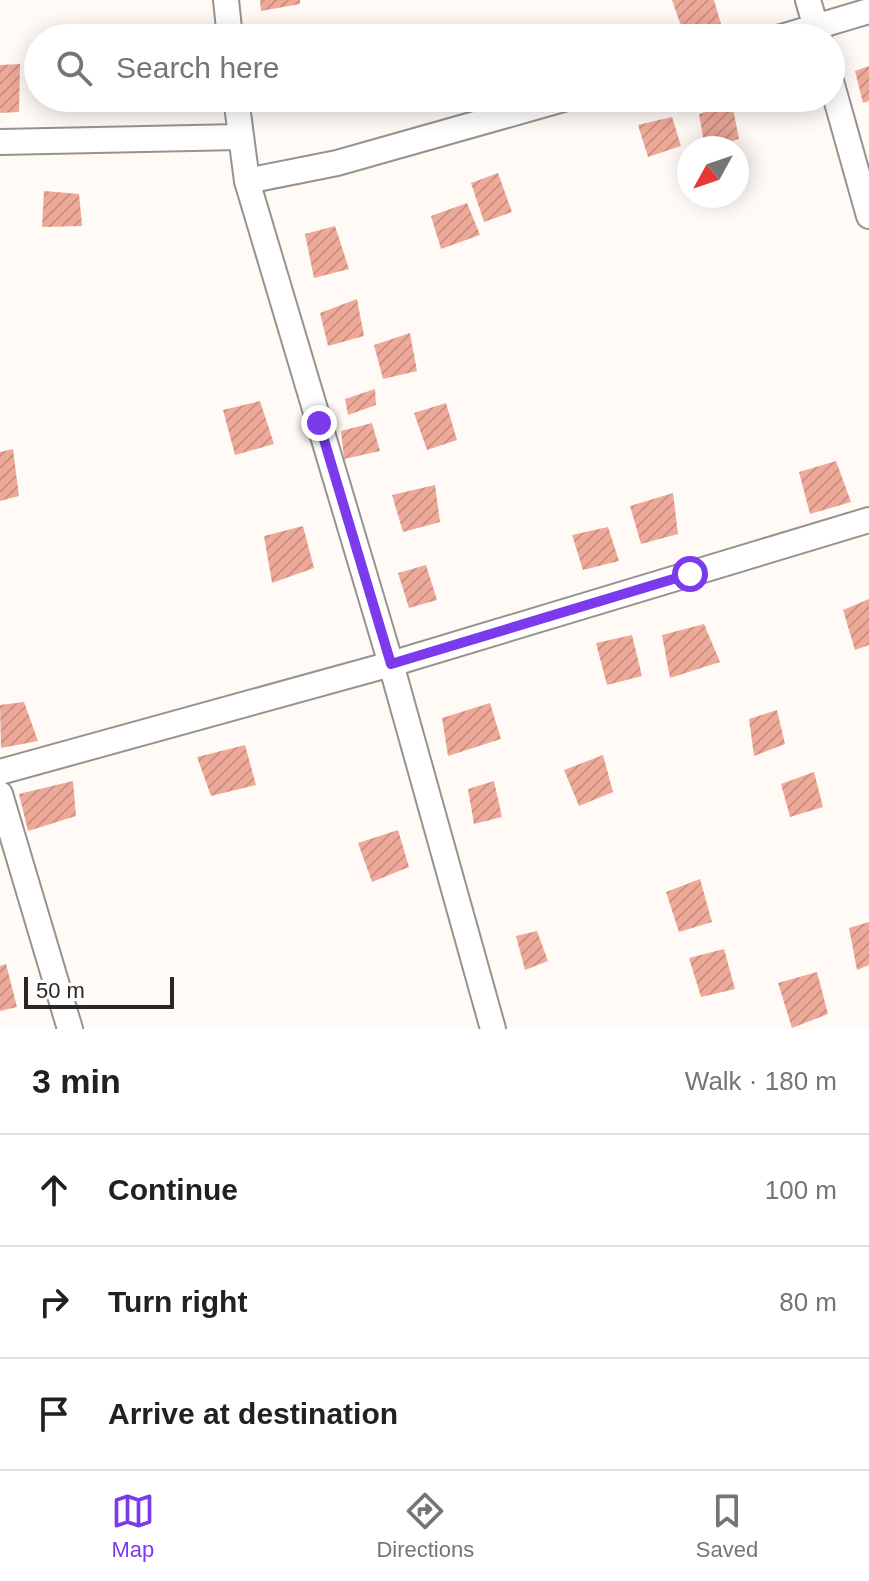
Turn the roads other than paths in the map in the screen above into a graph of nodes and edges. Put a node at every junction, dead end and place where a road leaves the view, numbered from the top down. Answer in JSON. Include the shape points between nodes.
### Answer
{"nodes":[{"id":1,"x":226,"y":0,"type":"edge"},
{"id":2,"x":808,"y":0,"type":"edge"},
{"id":3,"x":869,"y":11,"type":"edge"},
{"id":4,"x":229,"y":24,"type":"edge"},
{"id":5,"x":815,"y":24,"type":"edge"},
{"id":6,"x":838,"y":24,"type":"edge"},
{"id":7,"x":237,"y":112,"type":"edge"},
{"id":8,"x":517,"y":112,"type":"edge"},
{"id":9,"x":840,"y":112,"type":"edge"},
{"id":10,"x":240,"y":137,"type":"junction"},
{"id":11,"x":0,"y":142,"type":"edge"},
{"id":12,"x":247,"y":181,"type":"junction"},
{"id":13,"x":869,"y":216,"type":"edge"},
{"id":14,"x":869,"y":520,"type":"edge"},
{"id":15,"x":391,"y":664,"type":"junction"},
{"id":16,"x":0,"y":772,"type":"edge"},
{"id":17,"x":0,"y":794,"type":"edge"},
{"id":18,"x":70,"y":1029,"type":"edge"},
{"id":19,"x":493,"y":1029,"type":"edge"}],
"edges":[{"from":1,"to":4,"type":"street"},
{"from":2,"to":5,"type":"street"},
{"from":3,"to":6,"type":"street"},
{"from":7,"to":10,"type":"street"},
{"from":8,"to":12,"type":"street","via":[[337,163]]},
{"from":9,"to":13,"type":"street"},
{"from":10,"to":11,"type":"street"},
{"from":10,"to":12,"type":"street"},
{"from":12,"to":15,"type":"street"},
{"from":14,"to":15,"type":"street"},
{"from":15,"to":16,"type":"street"},
{"from":15,"to":19,"type":"street"},
{"from":17,"to":18,"type":"street"}]}
